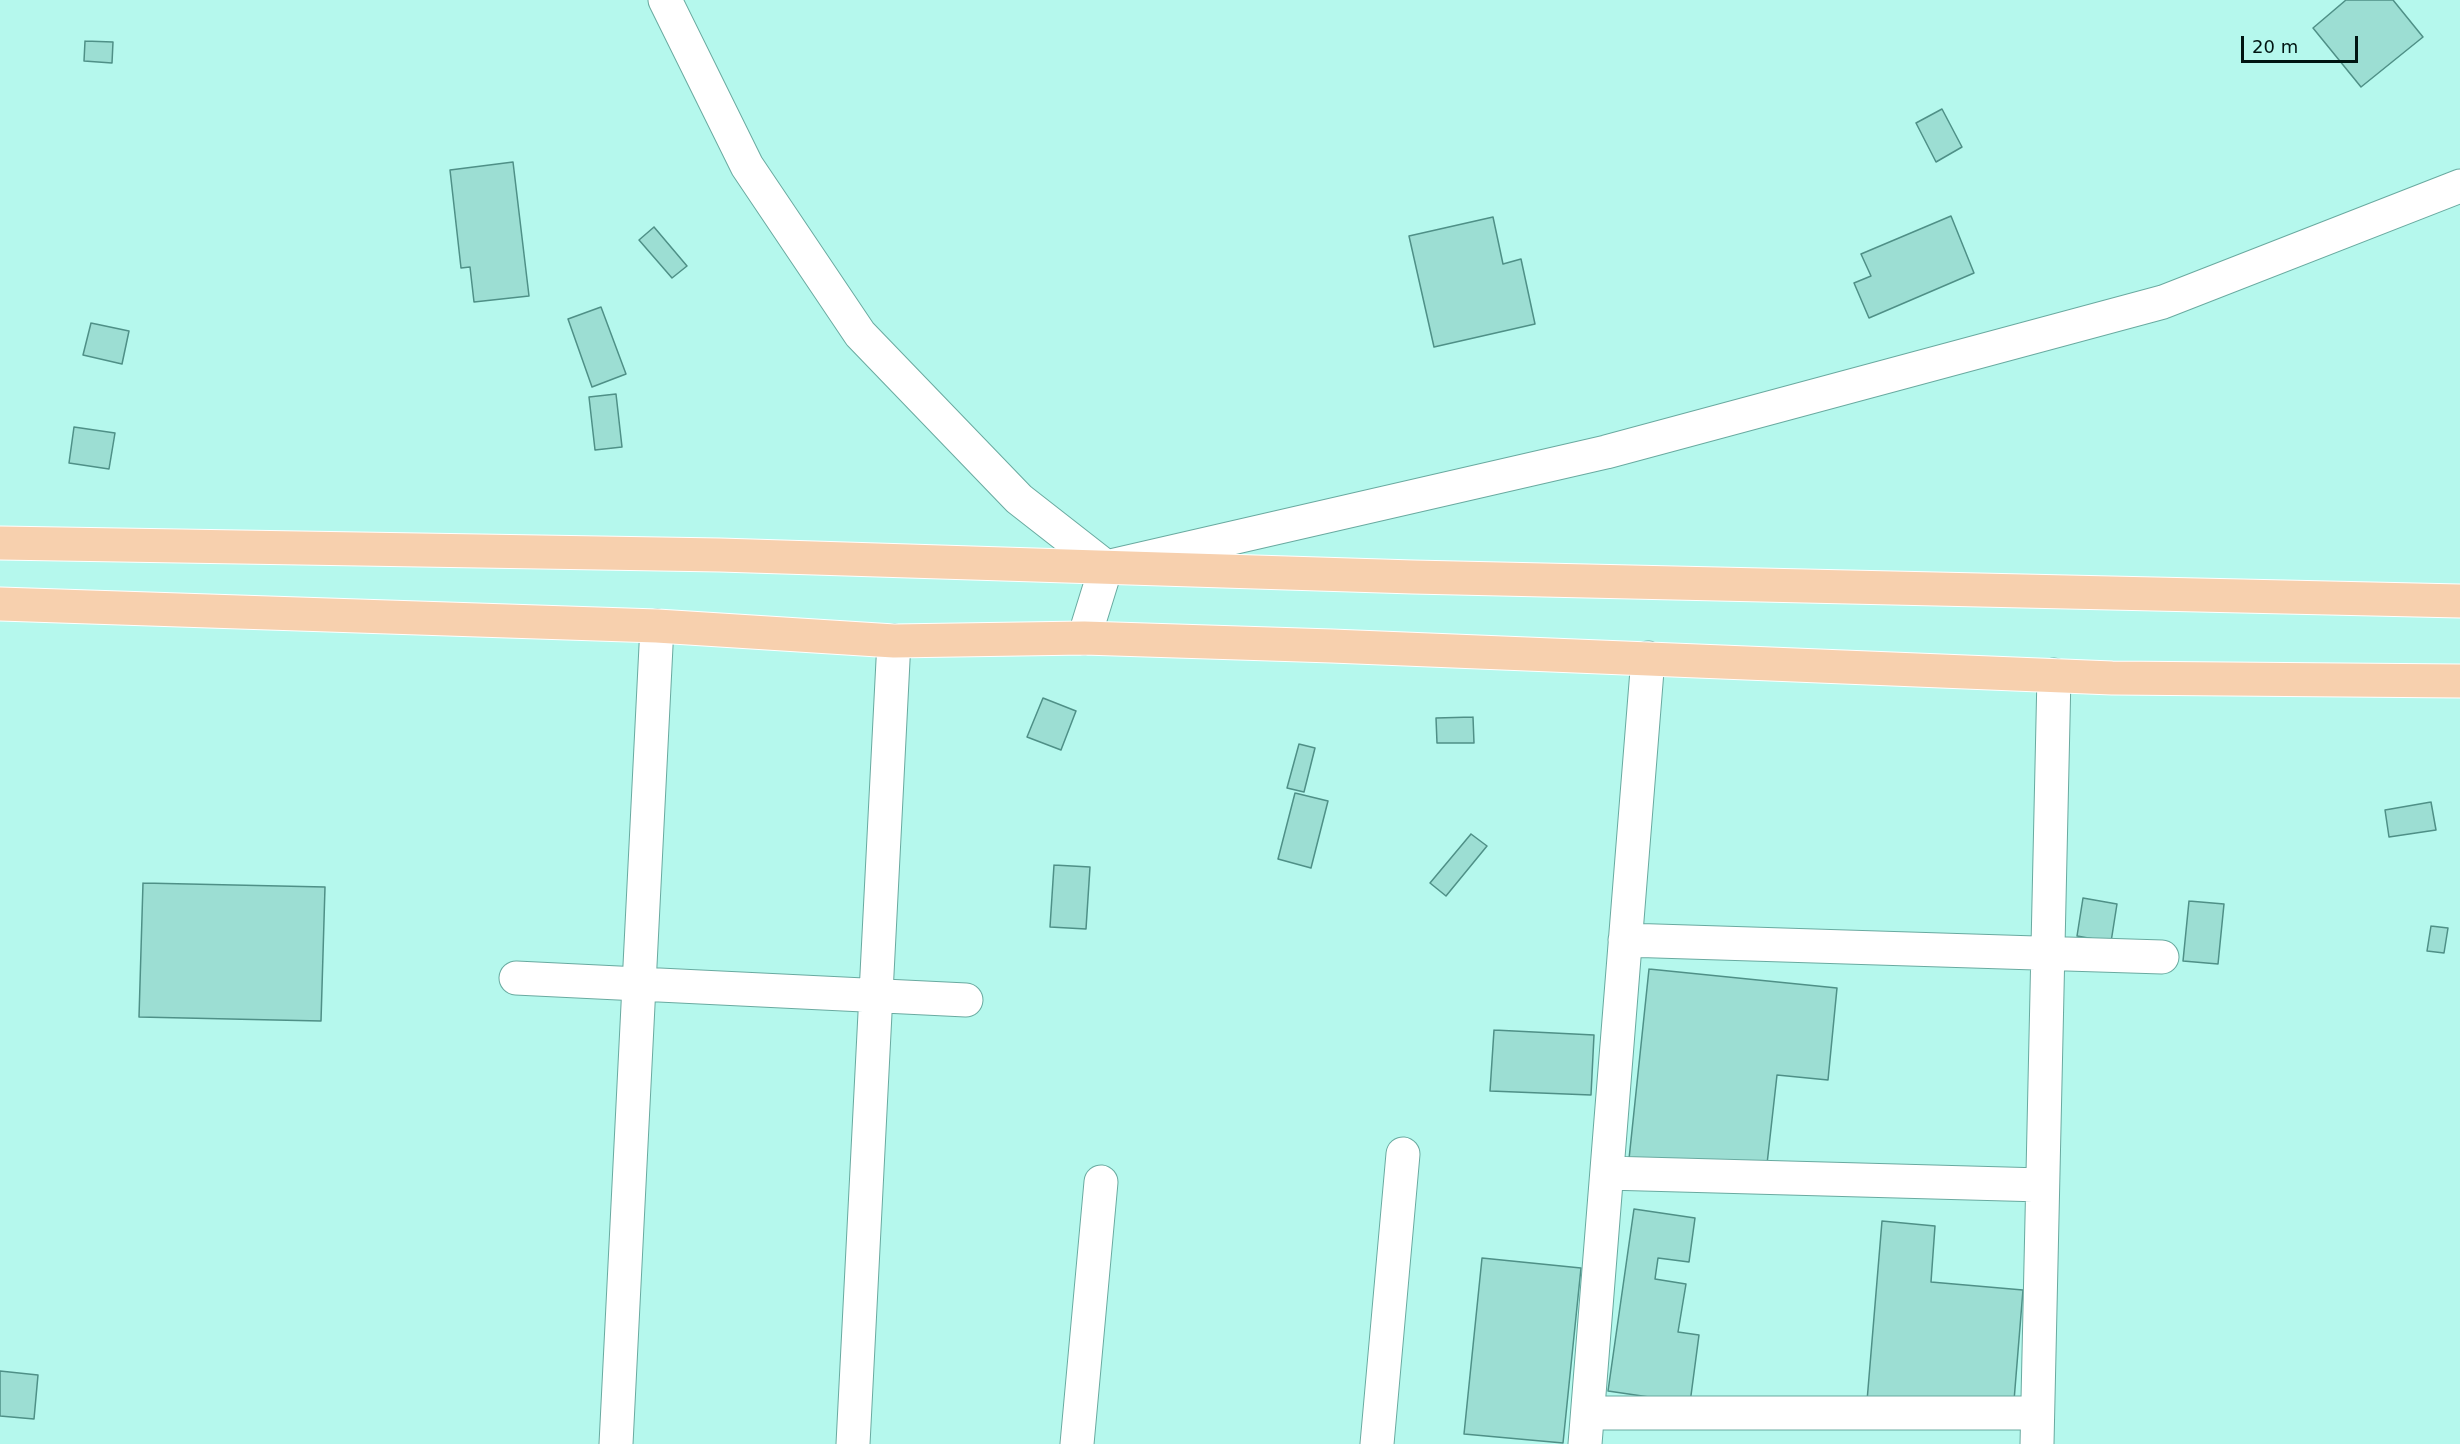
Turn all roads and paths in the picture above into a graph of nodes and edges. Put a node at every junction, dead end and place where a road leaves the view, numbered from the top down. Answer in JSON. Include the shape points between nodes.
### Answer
{"nodes":[{"id":1,"x":665,"y":0,"type":"edge"},
{"id":2,"x":2460,"y":186,"type":"edge"},
{"id":3,"x":0,"y":543,"type":"edge"},
{"id":4,"x":1106,"y":567,"type":"junction"},
{"id":5,"x":2460,"y":601,"type":"edge"},
{"id":6,"x":0,"y":604,"type":"edge"},
{"id":7,"x":657,"y":626,"type":"junction"},
{"id":8,"x":1084,"y":638,"type":"junction"},
{"id":9,"x":894,"y":641,"type":"junction"},
{"id":10,"x":1648,"y":658,"type":"junction"},
{"id":11,"x":2054,"y":675,"type":"junction"},
{"id":12,"x":2460,"y":681,"type":"edge"},
{"id":13,"x":1625,"y":940,"type":"junction"},
{"id":14,"x":2048,"y":953,"type":"junction"},
{"id":15,"x":2162,"y":957,"type":"dead end"},
{"id":16,"x":516,"y":978,"type":"dead end"},
{"id":17,"x":639,"y":984,"type":"junction"},
{"id":18,"x":876,"y":995,"type":"junction"},
{"id":19,"x":966,"y":1000,"type":"dead end"},
{"id":20,"x":1403,"y":1154,"type":"dead end"},
{"id":21,"x":1607,"y":1173,"type":"junction"},
{"id":22,"x":1101,"y":1182,"type":"dead end"},
{"id":23,"x":2042,"y":1185,"type":"junction"},
{"id":24,"x":1587,"y":1429,"type":"edge"},
{"id":25,"x":2037,"y":1429,"type":"edge"},
{"id":26,"x":616,"y":1444,"type":"edge"},
{"id":27,"x":853,"y":1444,"type":"edge"},
{"id":28,"x":1077,"y":1444,"type":"edge"},
{"id":29,"x":1377,"y":1444,"type":"edge"}],
"edges":[{"from":1,"to":4,"type":"street","via":[[747,166],[860,333],[1019,498]]},
{"from":2,"to":4,"type":"street","via":[[2163,302],[1606,452]]},
{"from":3,"to":4,"type":"highway","via":[[720,555]]},
{"from":4,"to":5,"type":"highway"},
{"from":4,"to":8,"type":"street"},
{"from":6,"to":7,"type":"highway"},
{"from":7,"to":9,"type":"highway"},
{"from":7,"to":17,"type":"street"},
{"from":8,"to":9,"type":"highway"},
{"from":8,"to":10,"type":"highway"},
{"from":9,"to":18,"type":"street"},
{"from":10,"to":11,"type":"highway"},
{"from":10,"to":13,"type":"street"},
{"from":11,"to":12,"type":"highway"},
{"from":11,"to":14,"type":"street"},
{"from":13,"to":14,"type":"street"},
{"from":13,"to":21,"type":"street"},
{"from":14,"to":15,"type":"street"},
{"from":14,"to":23,"type":"street"},
{"from":16,"to":17,"type":"street"},
{"from":17,"to":18,"type":"street"},
{"from":17,"to":26,"type":"street"},
{"from":18,"to":19,"type":"street"},
{"from":18,"to":27,"type":"street"},
{"from":20,"to":29,"type":"street"},
{"from":21,"to":23,"type":"street"},
{"from":21,"to":24,"type":"street"},
{"from":22,"to":28,"type":"street"},
{"from":23,"to":25,"type":"street"},
{"from":24,"to":25,"type":"street"}]}
